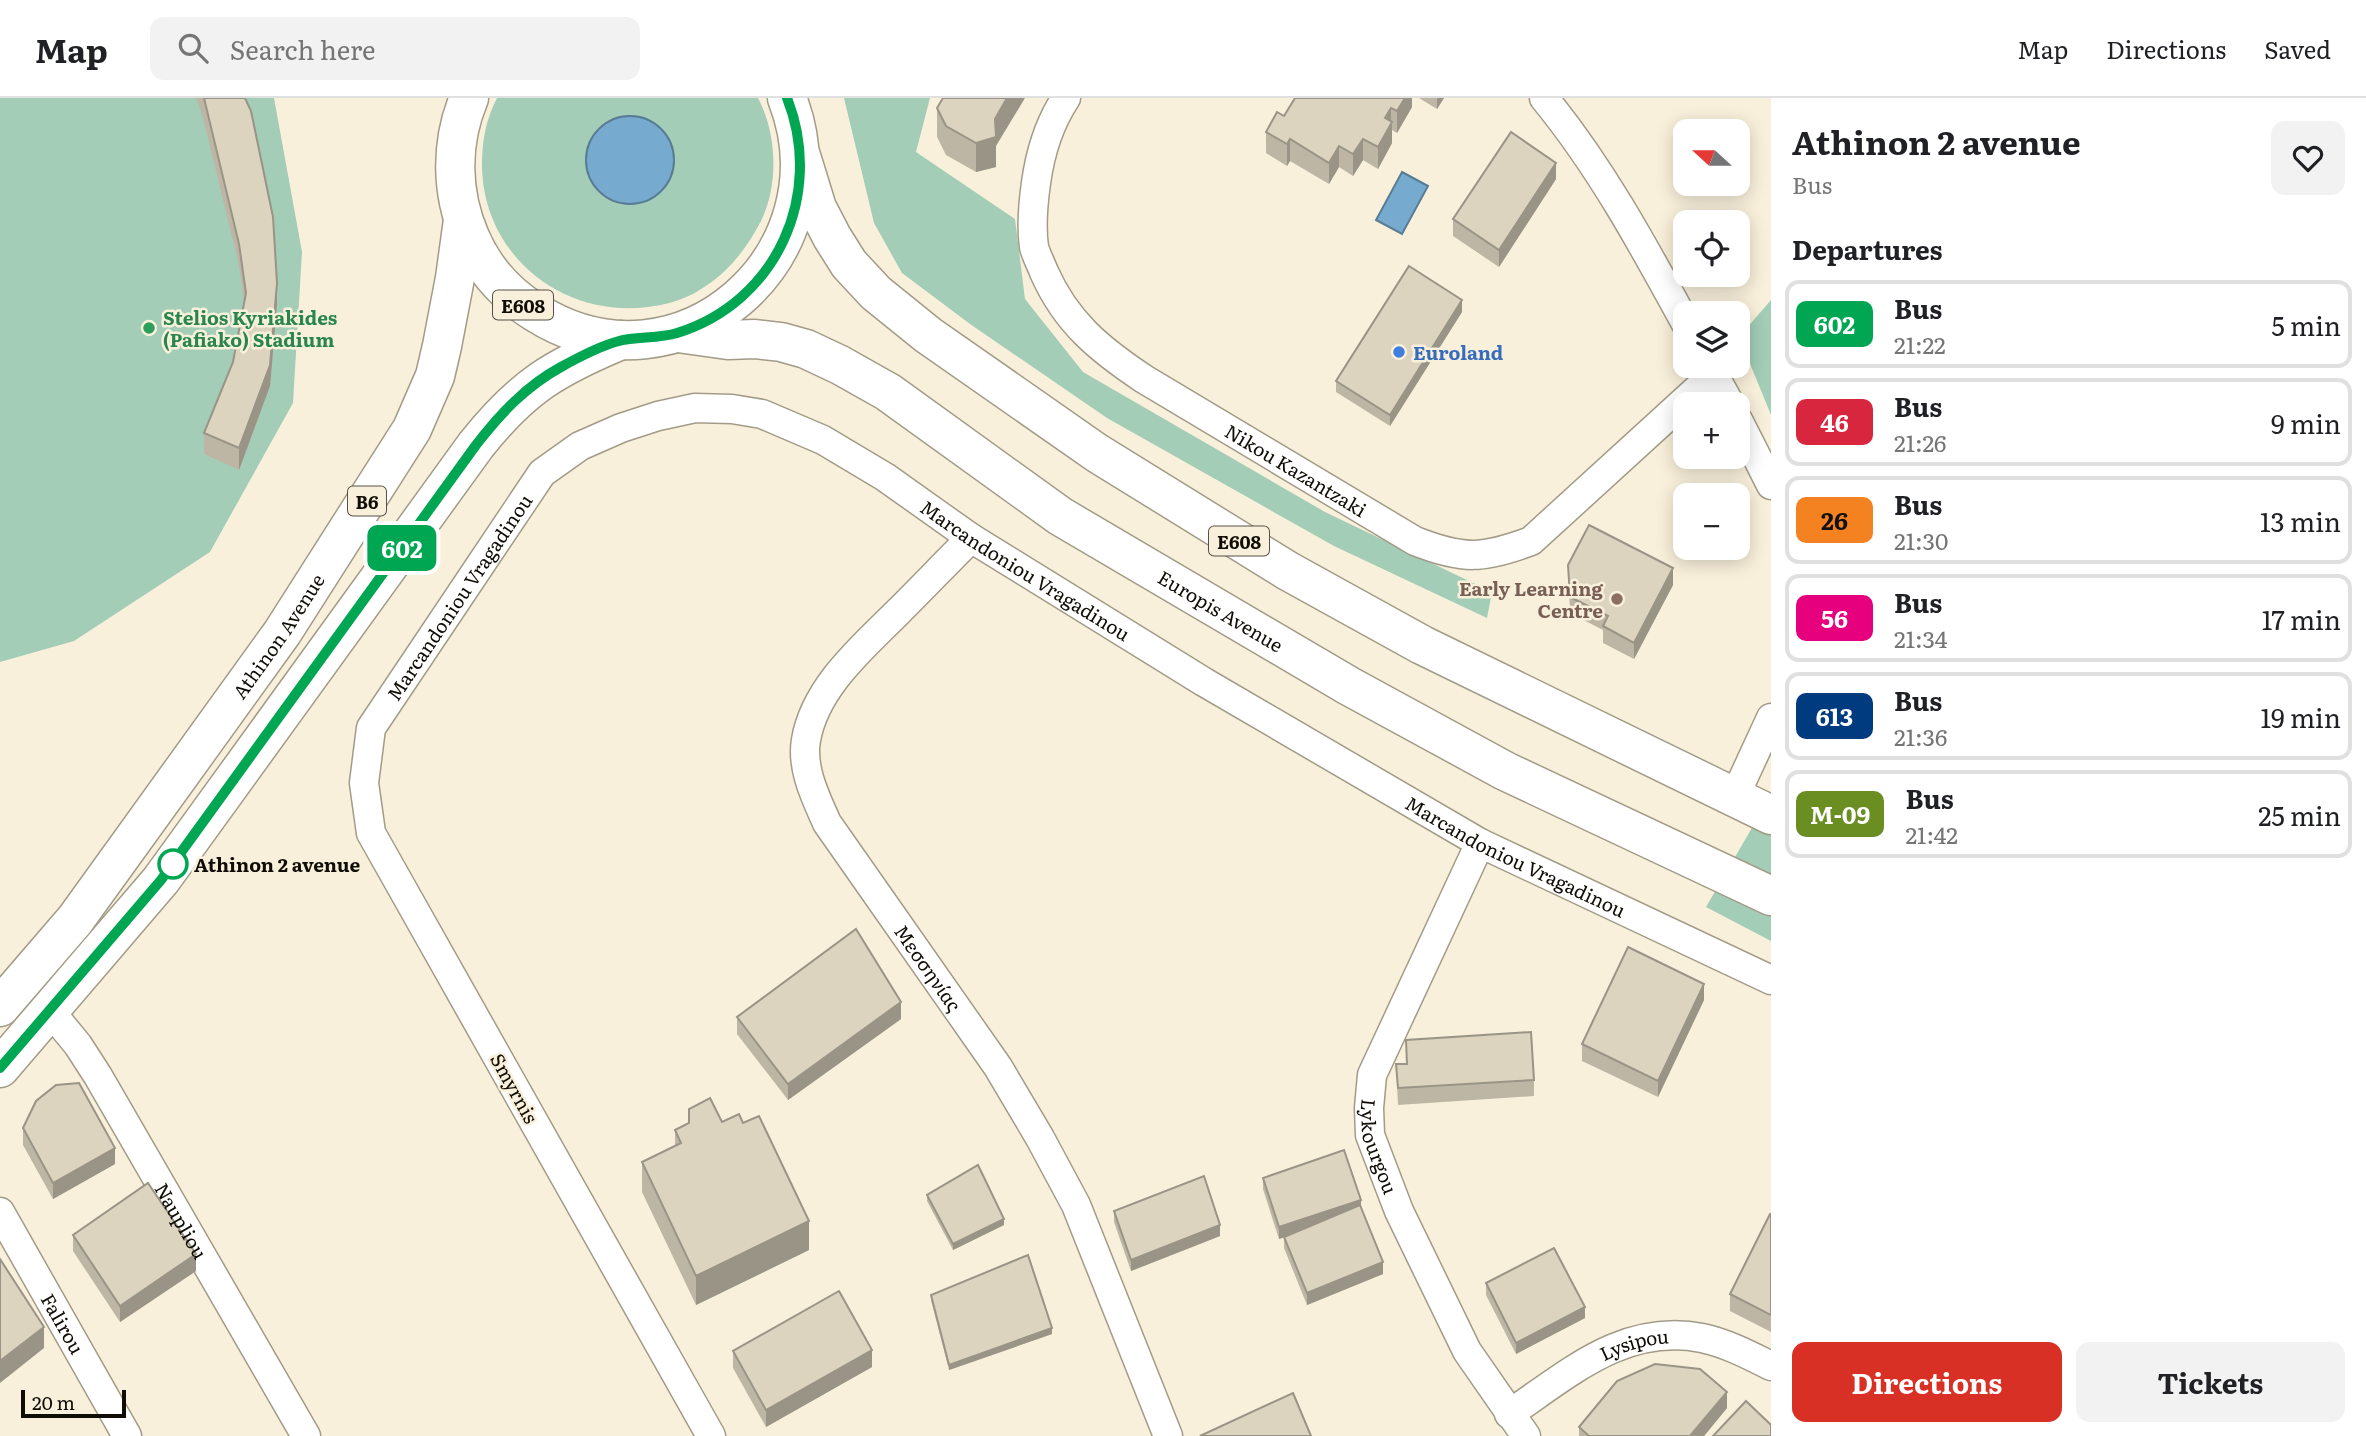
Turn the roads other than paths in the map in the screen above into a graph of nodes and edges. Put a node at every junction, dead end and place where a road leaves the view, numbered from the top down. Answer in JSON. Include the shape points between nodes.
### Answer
{"nodes":[{"id":1,"x":787,"y":98,"type":"edge"},
{"id":2,"x":1066,"y":98,"type":"edge"},
{"id":3,"x":1545,"y":98,"type":"edge"},
{"id":4,"x":462,"y":105,"type":"edge"},
{"id":5,"x":801,"y":156,"type":"junction"},
{"id":6,"x":463,"y":220,"type":"junction"},
{"id":7,"x":1674,"y":301,"type":"edge"},
{"id":8,"x":678,"y":333,"type":"junction"},
{"id":9,"x":621,"y":340,"type":"junction"},
{"id":10,"x":1704,"y":378,"type":"edge"},
{"id":11,"x":1750,"y":444,"type":"edge"},
{"id":12,"x":1771,"y":485,"type":"edge"},
{"id":13,"x":971,"y":538,"type":"junction"},
{"id":14,"x":1771,"y":718,"type":"edge"},
{"id":15,"x":371,"y":727,"type":"joint"},
{"id":16,"x":1734,"y":797,"type":"junction"},
{"id":17,"x":1771,"y":815,"type":"edge"},
{"id":18,"x":1480,"y":843,"type":"junction"},
{"id":19,"x":1771,"y":896,"type":"edge"},
{"id":20,"x":1771,"y":980,"type":"edge"},
{"id":21,"x":0,"y":1007,"type":"edge"},
{"id":22,"x":50,"y":1012,"type":"junction"},
{"id":23,"x":0,"y":1068,"type":"edge"},
{"id":24,"x":0,"y":1212,"type":"edge"},
{"id":25,"x":1771,"y":1366,"type":"edge"},
{"id":26,"x":1518,"y":1425,"type":"edge"},
{"id":27,"x":127,"y":1436,"type":"edge"},
{"id":28,"x":306,"y":1436,"type":"edge"},
{"id":29,"x":711,"y":1436,"type":"edge"},
{"id":30,"x":1168,"y":1436,"type":"edge"}],
"edges":[{"from":1,"to":5,"type":"main road","number":"E608"},
{"from":2,"to":10,"type":"street","name":"Nikou Kazantzaki","via":[[1038,165],[1034,249],[1053,292],[1076,326],[1144,379],[1415,541],[1445,553],[1472,556],[1498,554],[1531,541]]},
{"from":3,"to":7,"type":"street","via":[[1575,136]]},
{"from":4,"to":6,"type":"main road","number":"E608","via":[[455,169]]},
{"from":5,"to":8,"type":"main road","number":"E608","via":[[798,198],[775,257],[733,304]]},
{"from":5,"to":16,"type":"main road","number":"E608","via":[[817,208],[832,237],[876,293],[928,335],[1097,453],[1288,571],[1422,645]]},
{"from":6,"to":9,"type":"main road","number":"E608","via":[[486,268],[523,305],[570,330]]},
{"from":6,"to":21,"type":"main road","name":"Athinon Avenue","number":"B6","via":[[435,376],[412,429],[282,634],[75,920]]},
{"from":8,"to":9,"type":"main road","number":"E608"},
{"from":8,"to":19,"type":"main road","name":"Europis Avenue","number":"E608","via":[[781,342],[840,365],[888,392],[1060,516],[1349,686],[1505,771]]},
{"from":9,"to":22,"type":"main road","via":[[561,367],[501,414],[161,880]]},
{"from":11,"to":12,"type":"street"},
{"from":13,"to":15,"type":"street","name":"Marcandoniou Vragadinou","via":[[834,446],[762,414],[695,408],[658,416],[580,446],[542,473]]},
{"from":13,"to":18,"type":"street","name":"Marcandoniou Vragadinou","via":[[1204,682]]},
{"from":13,"to":30,"type":"street","name":"Μεσσηνίας","via":[[846,664],[813,716],[805,742],[806,768],[827,823],[998,1067],[1052,1160],[1076,1205]]},
{"from":14,"to":16,"type":"street"},
{"from":15,"to":29,"type":"street","name":"Smyrnis","via":[[364,783],[371,833]]},
{"from":16,"to":17,"type":"main road","number":"E608"},
{"from":18,"to":20,"type":"street","name":"Marcandoniou Vragadinou"},
{"from":18,"to":26,"type":"street","name":"Lykourgou","via":[[1372,1075],[1370,1135],[1399,1211],[1467,1351]]},
{"from":22,"to":23,"type":"main road"},
{"from":22,"to":28,"type":"street","name":"Naupliou","via":[[98,1076]]},
{"from":24,"to":27,"type":"street","name":"Falirou"},
{"from":25,"to":26,"type":"street","name":"Lysipou","via":[[1704,1338],[1650,1336],[1624,1342],[1589,1360]]}]}
